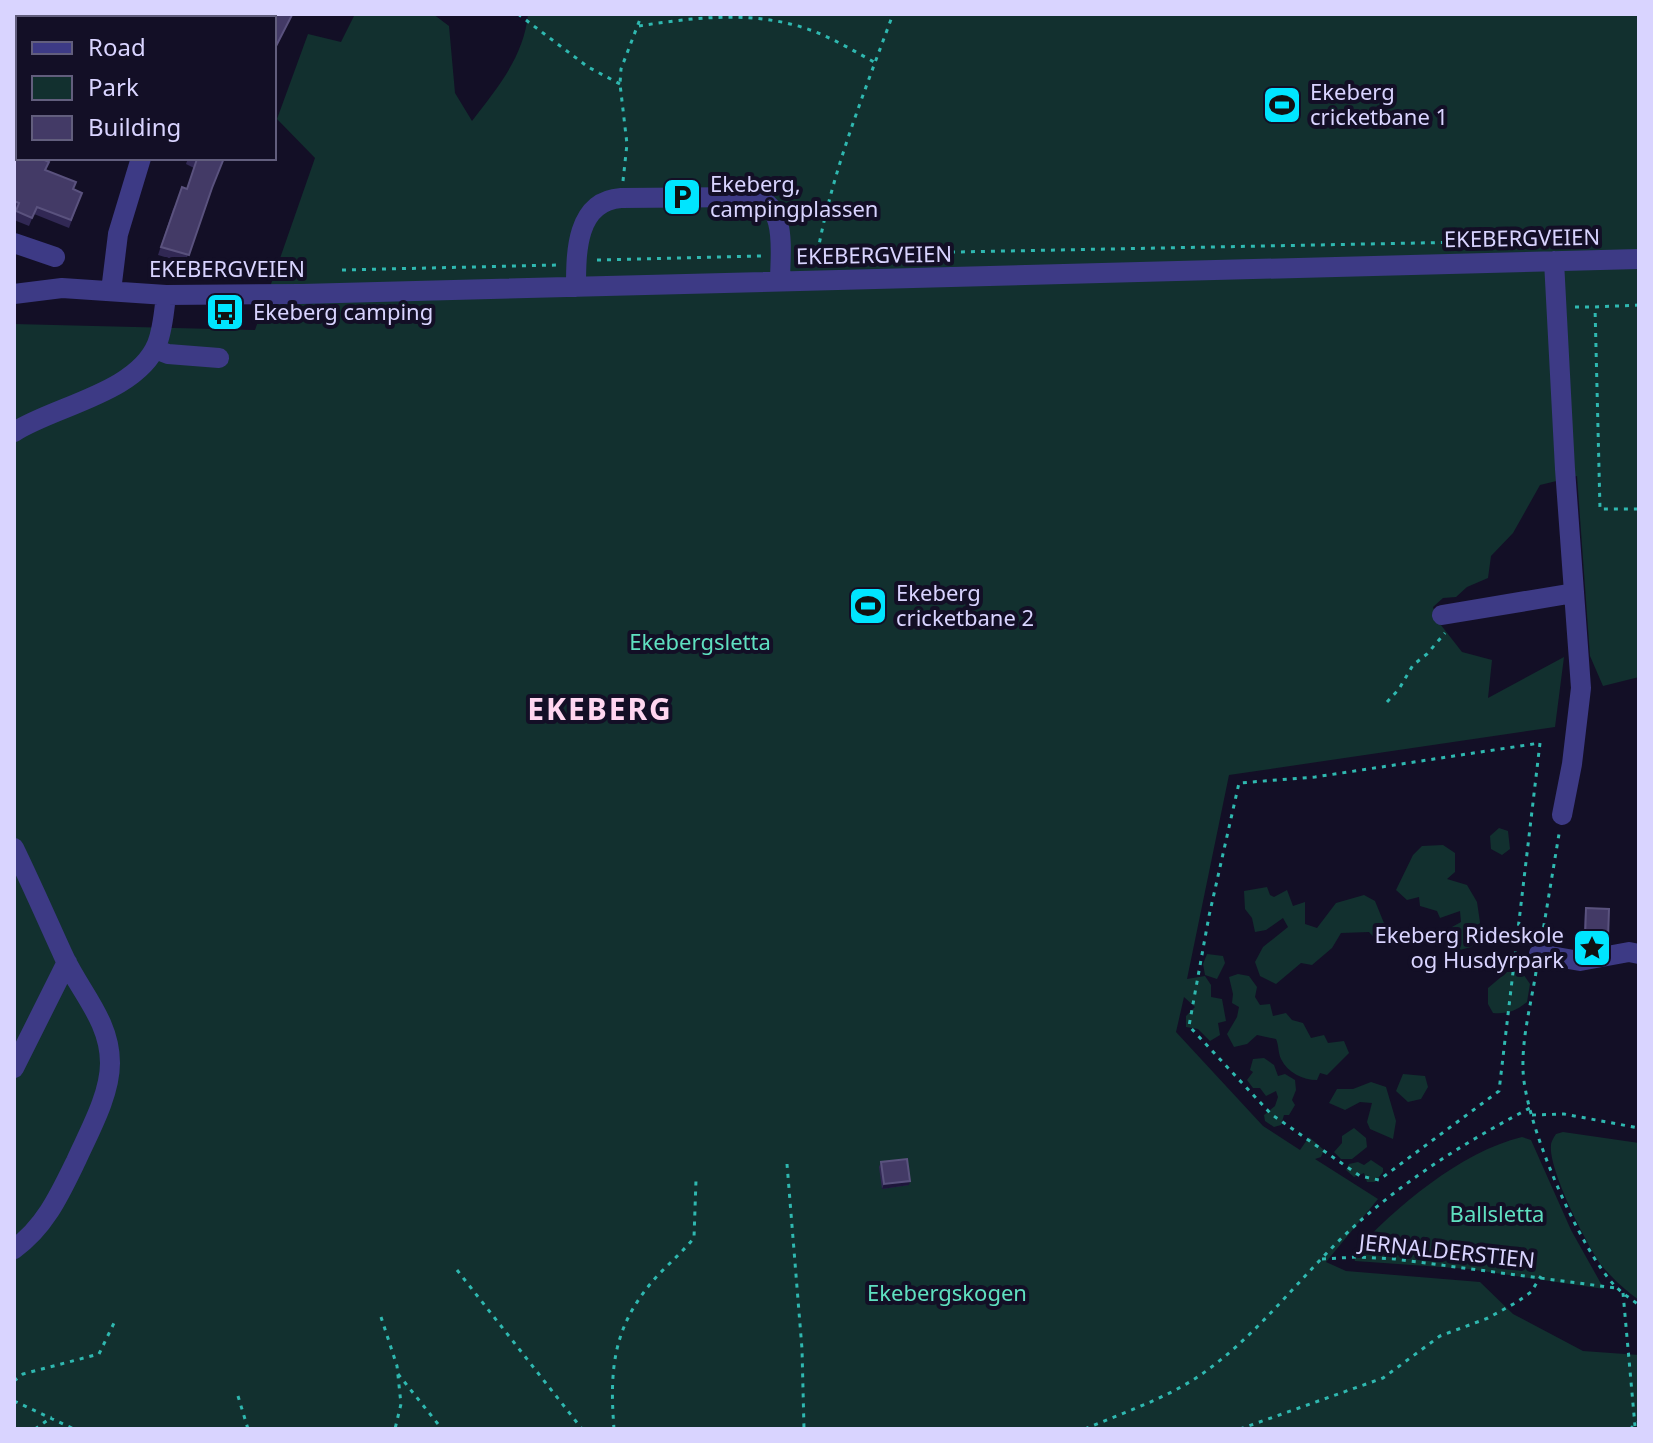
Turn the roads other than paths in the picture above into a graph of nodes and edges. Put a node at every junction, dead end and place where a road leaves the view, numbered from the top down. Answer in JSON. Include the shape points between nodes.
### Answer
{"nodes":[{"id":1,"x":140,"y":160,"type":"edge"},
{"id":2,"x":14,"y":243,"type":"edge"},
{"id":3,"x":55,"y":257,"type":"dead end"},
{"id":4,"x":1639,"y":259,"type":"edge"},
{"id":5,"x":1554,"y":261,"type":"junction"},
{"id":6,"x":780,"y":281,"type":"junction"},
{"id":7,"x":576,"y":287,"type":"junction"},
{"id":8,"x":111,"y":291,"type":"junction"},
{"id":9,"x":14,"y":294,"type":"edge"},
{"id":10,"x":166,"y":295,"type":"junction"},
{"id":11,"x":155,"y":349,"type":"junction"},
{"id":12,"x":219,"y":358,"type":"dead end"},
{"id":13,"x":14,"y":432,"type":"edge"},
{"id":14,"x":1574,"y":593,"type":"junction"},
{"id":15,"x":1442,"y":615,"type":"road end"},
{"id":16,"x":1562,"y":815,"type":"dead end"},
{"id":17,"x":14,"y":848,"type":"edge"},
{"id":18,"x":1636,"y":950,"type":"edge"},
{"id":19,"x":1539,"y":954,"type":"dead end"},
{"id":20,"x":67,"y":962,"type":"junction"},
{"id":21,"x":14,"y":1068,"type":"edge"},
{"id":22,"x":14,"y":1249,"type":"edge"}],
"edges":[{"from":1,"to":8,"type":"street","via":[[118,234]]},
{"from":2,"to":3,"type":"street"},
{"from":4,"to":5,"type":"street","name":"EKEBERGVEIEN"},
{"from":5,"to":6,"type":"street","name":"EKEBERGVEIEN"},
{"from":5,"to":14,"type":"street"},
{"from":6,"to":7,"type":"street","name":"EKEBERGVEIEN"},
{"from":6,"to":7,"type":"street","via":[[778,222],[775,212],[757,198],[621,198],[604,201],[583,223]]},
{"from":7,"to":10,"type":"street","name":"EKEBERGVEIEN"},
{"from":8,"to":9,"type":"street","name":"EKEBERGVEIEN","via":[[62,288]]},
{"from":8,"to":10,"type":"street","name":"EKEBERGVEIEN"},
{"from":10,"to":11,"type":"street"},
{"from":11,"to":12,"type":"street"},
{"from":11,"to":13,"type":"street","via":[[119,383]]},
{"from":14,"to":15,"type":"street"},
{"from":14,"to":16,"type":"street","via":[[1581,688]]},
{"from":17,"to":20,"type":"street"},
{"from":18,"to":19,"type":"street","via":[[1580,961]]},
{"from":20,"to":21,"type":"street"},
{"from":20,"to":22,"type":"street","via":[[104,1026],[110,1067],[63,1188],[43,1222]]}]}
